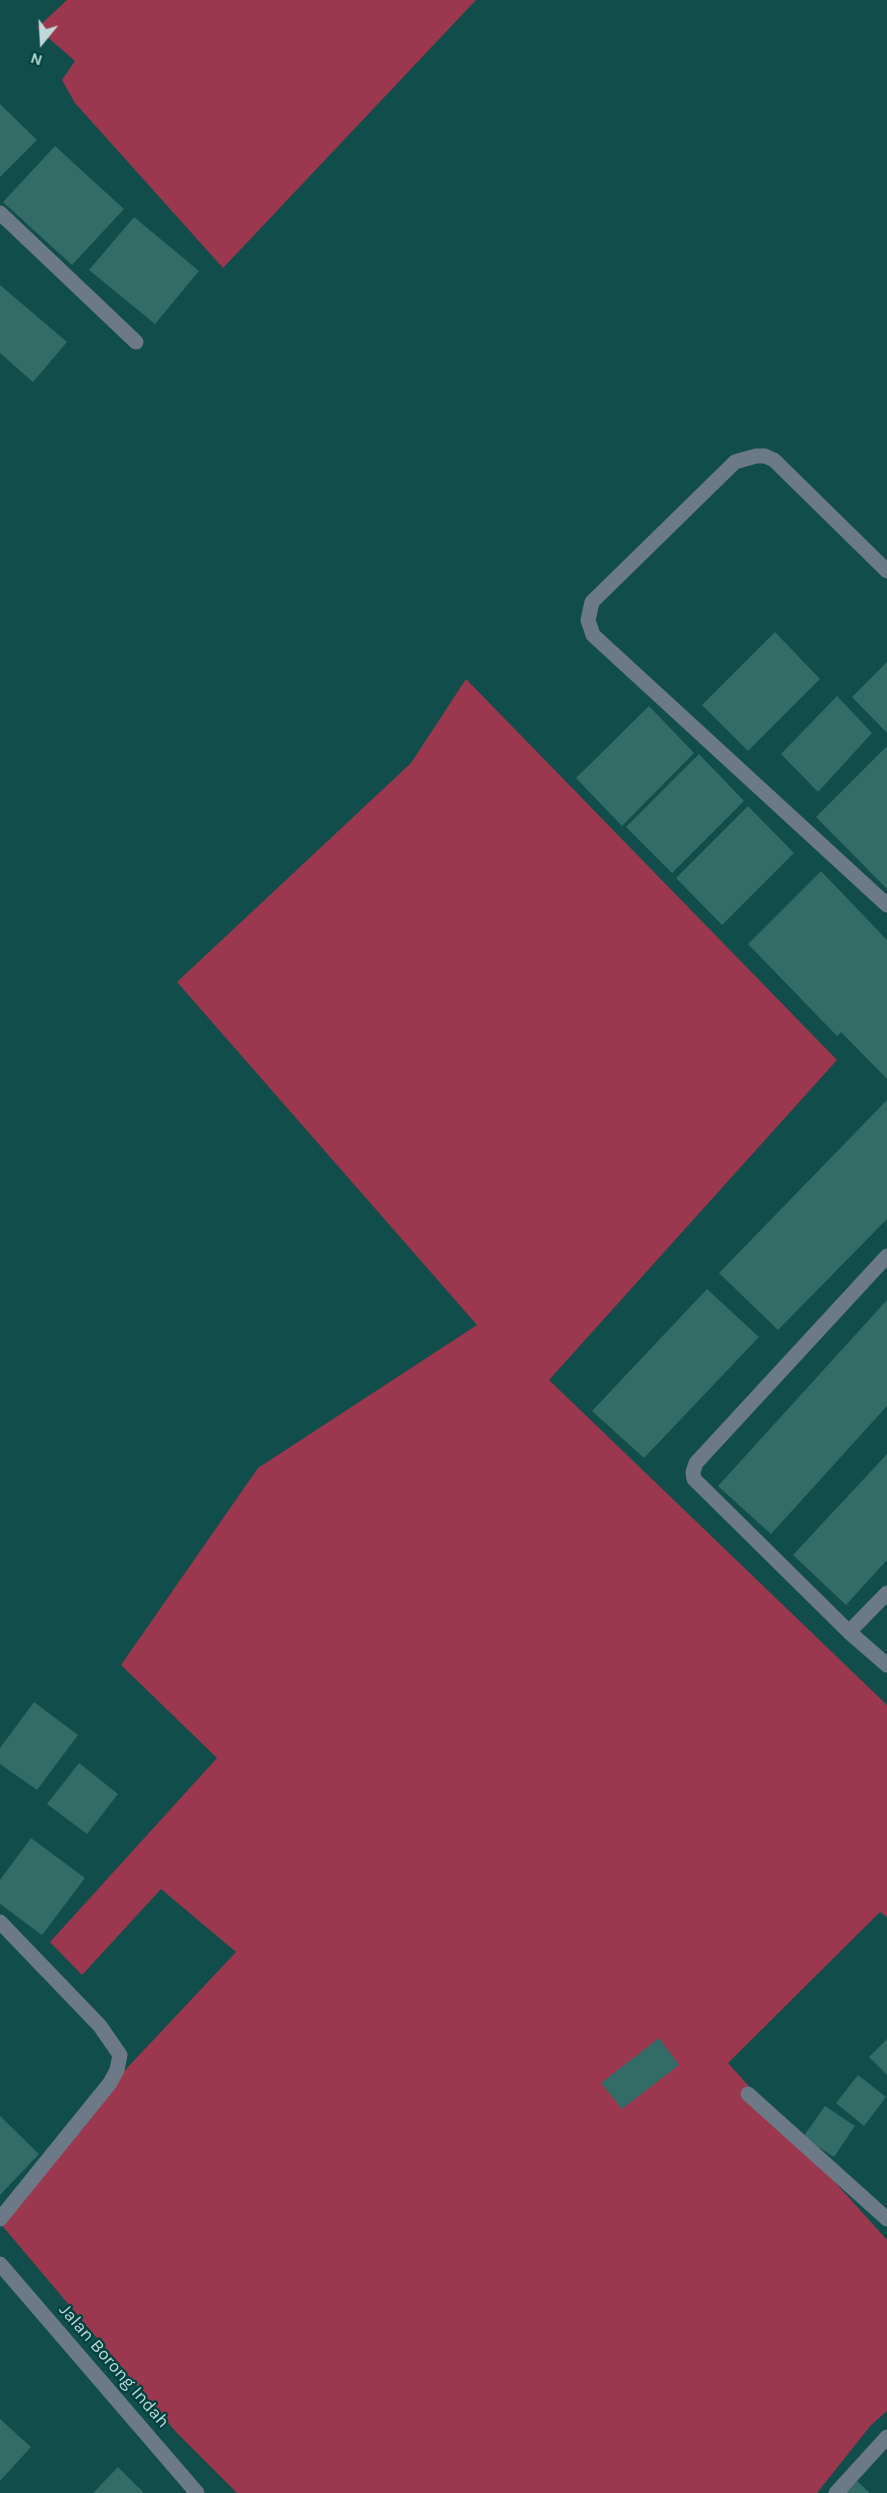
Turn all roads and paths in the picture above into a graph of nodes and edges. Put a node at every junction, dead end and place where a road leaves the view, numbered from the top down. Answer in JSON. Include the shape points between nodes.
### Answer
{"nodes":[{"id":1,"x":0,"y":213,"type":"edge"},
{"id":2,"x":136,"y":342,"type":"dead end"},
{"id":3,"x":887,"y":571,"type":"edge"},
{"id":4,"x":887,"y":905,"type":"edge"},
{"id":5,"x":887,"y":1256,"type":"edge"},
{"id":6,"x":887,"y":1593,"type":"edge"},
{"id":7,"x":849,"y":1632,"type":"junction"},
{"id":8,"x":887,"y":1665,"type":"edge"},
{"id":9,"x":0,"y":1922,"type":"edge"},
{"id":10,"x":748,"y":2094,"type":"dead end"},
{"id":11,"x":887,"y":2218,"type":"edge"},
{"id":12,"x":0,"y":2219,"type":"edge"},
{"id":13,"x":0,"y":2265,"type":"edge"},
{"id":14,"x":887,"y":2437,"type":"edge"},
{"id":15,"x":197,"y":2493,"type":"edge"},
{"id":16,"x":836,"y":2493,"type":"edge"}],
"edges":[{"from":1,"to":2,"type":"street"},
{"from":3,"to":4,"type":"street","via":[[774,460],[756,456],[735,462],[686,509],[592,602],[588,620],[593,635]]},
{"from":5,"to":7,"type":"street","via":[[696,1463],[693,1472],[694,1479]]},
{"from":6,"to":7,"type":"street"},
{"from":7,"to":8,"type":"street"},
{"from":9,"to":12,"type":"street","via":[[99,2026],[120,2055],[110,2083]]},
{"from":10,"to":11,"type":"street"},
{"from":13,"to":15,"type":"street","name":"Jalan Borong Indah"},
{"from":14,"to":16,"type":"street"}]}
